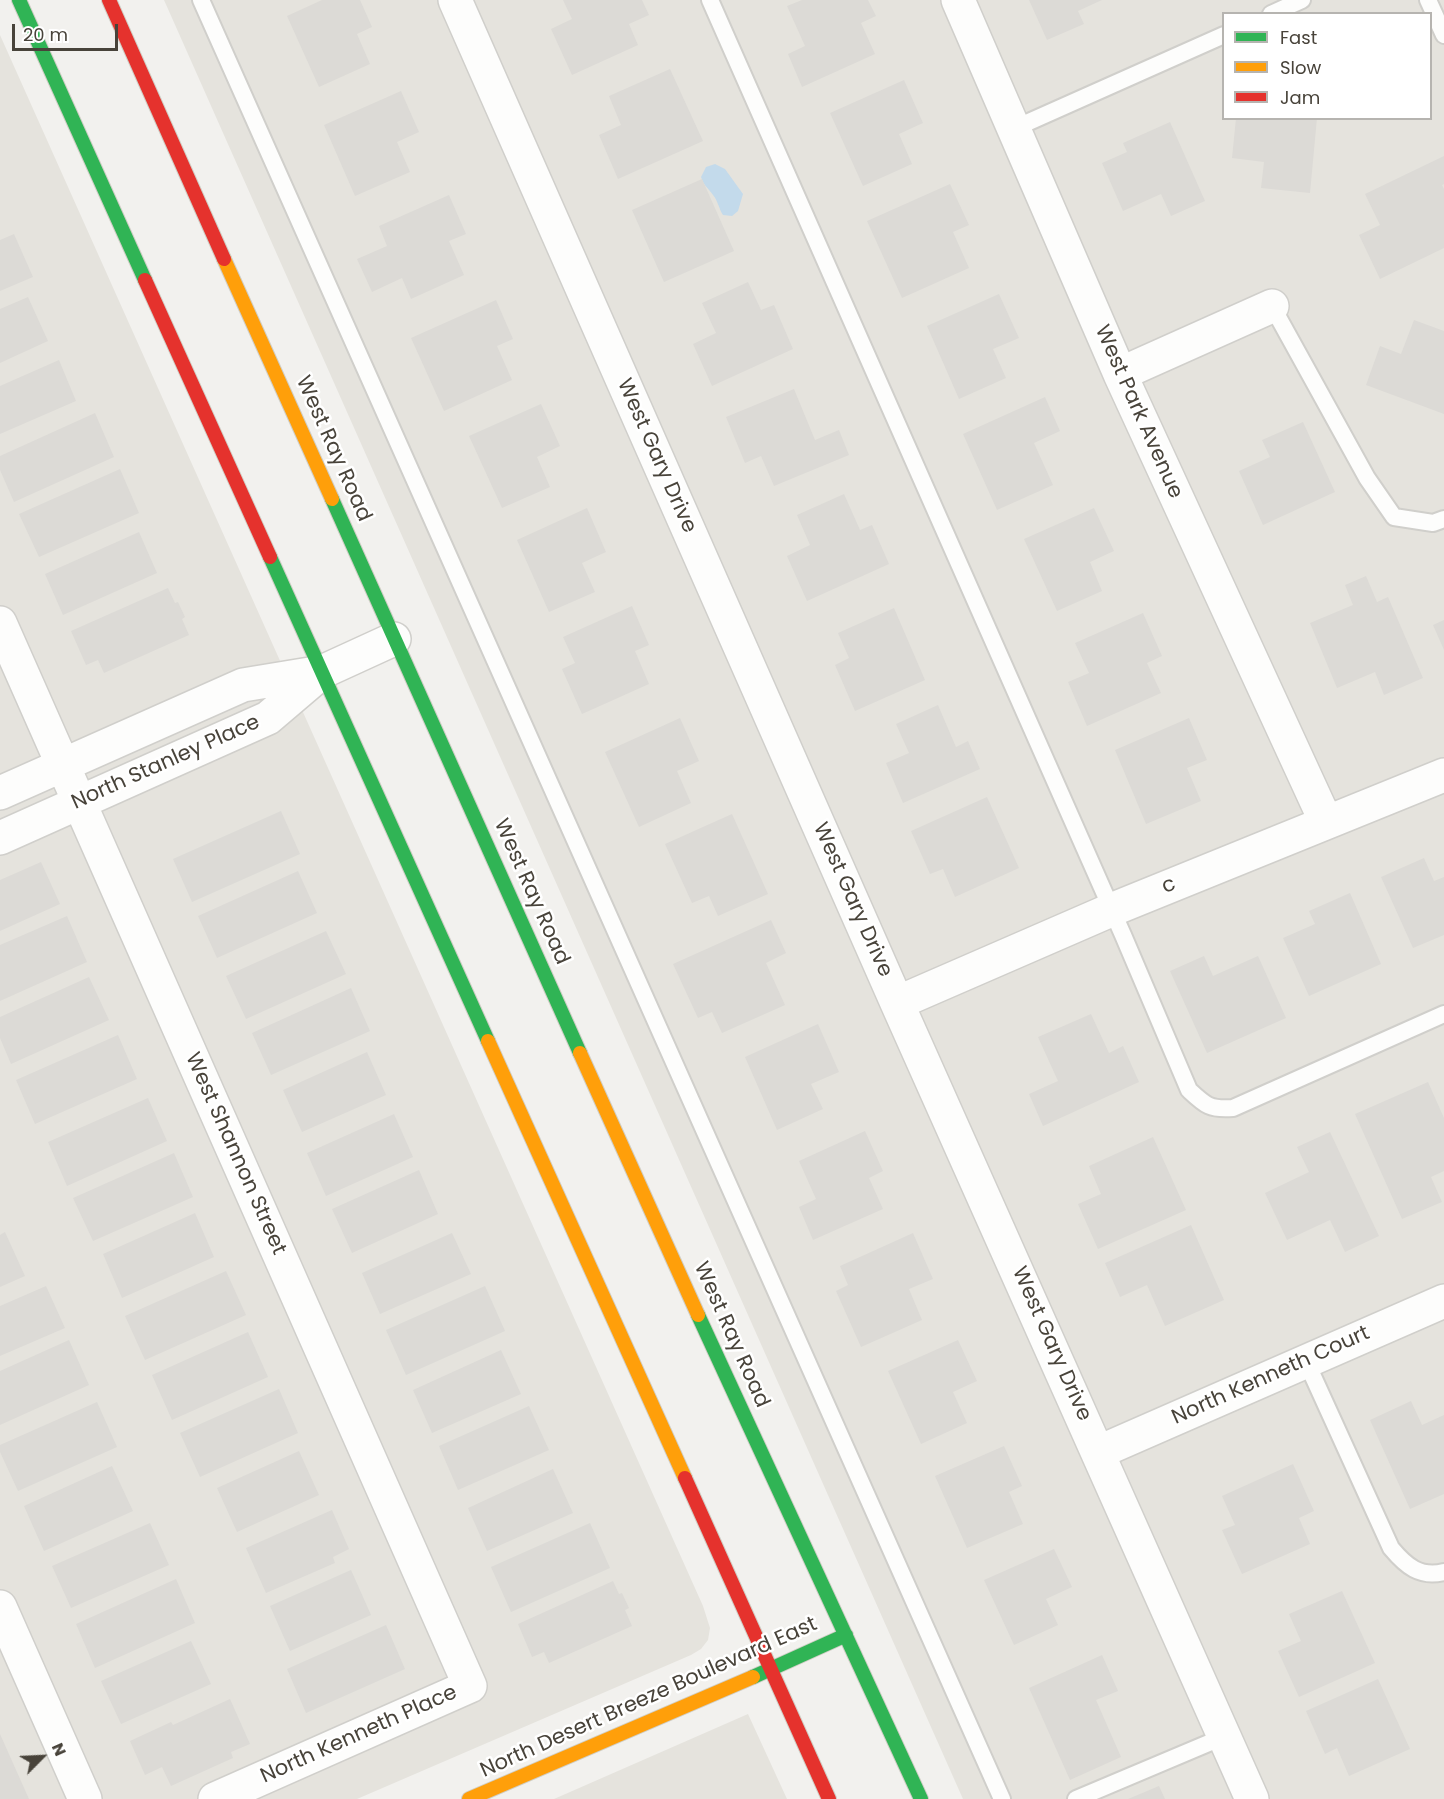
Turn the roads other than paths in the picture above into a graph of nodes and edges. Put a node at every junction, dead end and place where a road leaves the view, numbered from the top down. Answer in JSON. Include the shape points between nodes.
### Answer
{"nodes":[{"id":1,"x":19,"y":0,"type":"edge"},
{"id":2,"x":109,"y":0,"type":"edge"},
{"id":3,"x":201,"y":0,"type":"edge"},
{"id":4,"x":455,"y":0,"type":"edge"},
{"id":5,"x":710,"y":0,"type":"edge"},
{"id":6,"x":958,"y":0,"type":"edge"},
{"id":7,"x":1302,"y":0,"type":"edge"},
{"id":8,"x":1428,"y":0,"type":"edge"},
{"id":9,"x":1275,"y":12,"type":"edge"},
{"id":10,"x":1444,"y":35,"type":"edge"},
{"id":11,"x":1222,"y":36,"type":"edge"},
{"id":12,"x":1013,"y":129,"type":"junction"},
{"id":13,"x":1272,"y":306,"type":"joint"},
{"id":14,"x":1120,"y":374,"type":"junction"},
{"id":15,"x":1444,"y":519,"type":"edge"},
{"id":16,"x":0,"y":623,"type":"edge"},
{"id":17,"x":394,"y":639,"type":"junction"},
{"id":18,"x":322,"y":672,"type":"junction"},
{"id":19,"x":63,"y":765,"type":"junction"},
{"id":20,"x":1444,"y":775,"type":"edge"},
{"id":21,"x":0,"y":793,"type":"edge"},
{"id":22,"x":79,"y":802,"type":"junction"},
{"id":23,"x":1326,"y":822,"type":"junction"},
{"id":24,"x":0,"y":838,"type":"edge"},
{"id":25,"x":1112,"y":910,"type":"junction"},
{"id":26,"x":897,"y":1003,"type":"junction"},
{"id":27,"x":1444,"y":1014,"type":"edge"},
{"id":28,"x":1444,"y":1301,"type":"edge"},
{"id":29,"x":1306,"y":1360,"type":"junction"},
{"id":30,"x":1099,"y":1452,"type":"junction"},
{"id":31,"x":1444,"y":1572,"type":"edge"},
{"id":32,"x":0,"y":1607,"type":"edge"},
{"id":33,"x":846,"y":1635,"type":"junction"},
{"id":34,"x":770,"y":1669,"type":"junction"},
{"id":35,"x":13,"y":1672,"type":"edge"},
{"id":36,"x":470,"y":1686,"type":"joint"},
{"id":37,"x":1223,"y":1737,"type":"junction"},
{"id":38,"x":85,"y":1799,"type":"edge"},
{"id":39,"x":215,"y":1799,"type":"edge"},
{"id":40,"x":469,"y":1799,"type":"edge"},
{"id":41,"x":829,"y":1799,"type":"edge"},
{"id":42,"x":921,"y":1799,"type":"edge"},
{"id":43,"x":1002,"y":1799,"type":"edge"},
{"id":44,"x":1076,"y":1799,"type":"edge"},
{"id":45,"x":1252,"y":1799,"type":"edge"}],
"edges":[{"from":1,"to":18,"type":"main road"},
{"from":2,"to":17,"type":"main road","name":"West Ray Road"},
{"from":3,"to":43,"type":"lane"},
{"from":4,"to":26,"type":"street","name":"West Gary Drive"},
{"from":5,"to":25,"type":"lane"},
{"from":6,"to":12,"type":"street","name":"West Park Avenue"},
{"from":7,"to":9,"type":"lane"},
{"from":8,"to":10,"type":"lane"},
{"from":11,"to":12,"type":"lane"},
{"from":12,"to":14,"type":"street","name":"West Park Avenue"},
{"from":13,"to":14,"type":"street"},
{"from":13,"to":15,"type":"lane","via":[[1367,478],[1394,517],[1433,523]]},
{"from":14,"to":23,"type":"street","name":"West Park Avenue"},
{"from":16,"to":19,"type":"street","name":"West Shannon Street"},
{"from":17,"to":18,"type":"street","name":"North Stanley Place"},
{"from":17,"to":33,"type":"main road","name":"West Ray Road"},
{"from":18,"to":19,"type":"street","name":"North Stanley Place","via":[[243,685]]},
{"from":18,"to":22,"type":"street","name":"North Stanley Place","via":[[268,718]]},
{"from":18,"to":34,"type":"main road"},
{"from":19,"to":21,"type":"street","name":"North Stanley Place"},
{"from":19,"to":22,"type":"street","name":"West Shannon Street"},
{"from":20,"to":23,"type":"street","name":"c"},
{"from":22,"to":24,"type":"street","name":"North Stanley Place"},
{"from":22,"to":36,"type":"street","name":"West Shannon Street"},
{"from":23,"to":25,"type":"street","name":"c"},
{"from":25,"to":26,"type":"street","name":"c"},
{"from":25,"to":27,"type":"lane","via":[[1189,1090],[1216,1109],[1233,1108]]},
{"from":26,"to":30,"type":"street","name":"West Gary Drive"},
{"from":28,"to":29,"type":"street","name":"North Kenneth Court"},
{"from":29,"to":30,"type":"street","name":"North Kenneth Court"},
{"from":29,"to":31,"type":"lane","via":[[1391,1548],[1405,1565],[1420,1573]]},
{"from":30,"to":37,"type":"street","name":"West Gary Drive"},
{"from":32,"to":35,"type":"street"},
{"from":33,"to":34,"type":"main road","name":"North Desert Breeze Boulevard East"},
{"from":33,"to":42,"type":"main road","name":"West Ray Road"},
{"from":34,"to":40,"type":"main road","name":"North Desert Breeze Boulevard East"},
{"from":34,"to":41,"type":"main road"},
{"from":35,"to":38,"type":"street"},
{"from":36,"to":39,"type":"street","name":"North Kenneth Place"},
{"from":37,"to":44,"type":"lane"},
{"from":37,"to":45,"type":"street","name":"West Gary Drive"}]}
